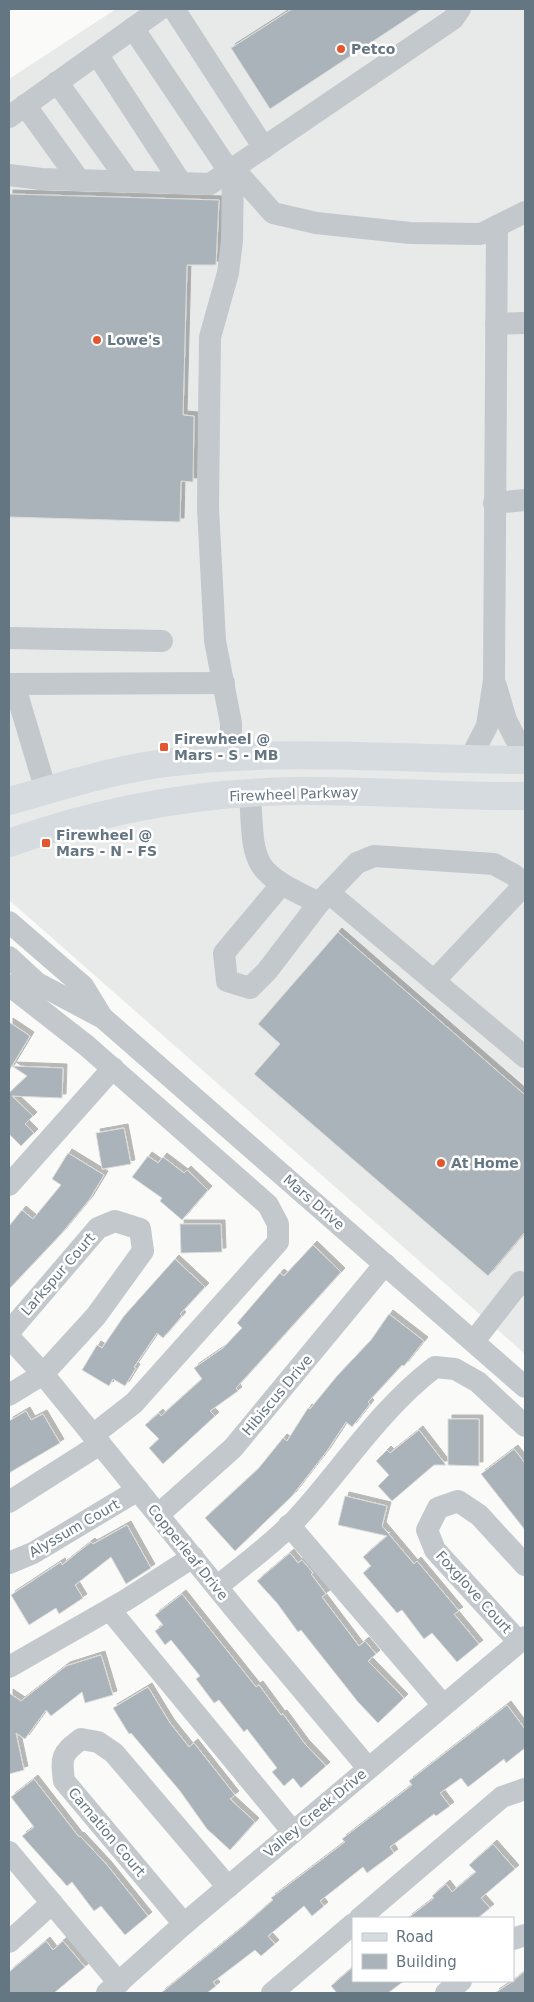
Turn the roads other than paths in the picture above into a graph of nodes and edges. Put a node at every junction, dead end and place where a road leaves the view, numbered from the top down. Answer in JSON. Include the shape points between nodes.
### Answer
{"nodes":[{"id":1,"x":160,"y":9,"type":"edge"},
{"id":2,"x":174,"y":9,"type":"edge"},
{"id":3,"x":460,"y":9,"type":"edge"},
{"id":4,"x":133,"y":28,"type":"junction"},
{"id":5,"x":97,"y":54,"type":"junction"},
{"id":6,"x":58,"y":82,"type":"junction"},
{"id":7,"x":17,"y":111,"type":"edge"},
{"id":8,"x":264,"y":148,"type":"junction"},
{"id":9,"x":231,"y":170,"type":"junction"},
{"id":10,"x":9,"y":174,"type":"edge"},
{"id":11,"x":79,"y":180,"type":"junction"},
{"id":12,"x":129,"y":182,"type":"junction"},
{"id":13,"x":181,"y":184,"type":"junction"},
{"id":14,"x":525,"y":212,"type":"edge"},
{"id":15,"x":497,"y":226,"type":"junction"},
{"id":16,"x":525,"y":322,"type":"edge"},
{"id":17,"x":496,"y":324,"type":"junction"},
{"id":18,"x":525,"y":500,"type":"edge"},
{"id":19,"x":494,"y":503,"type":"junction"},
{"id":20,"x":9,"y":638,"type":"edge"},
{"id":21,"x":162,"y":640,"type":"dead end"},
{"id":22,"x":494,"y":680,"type":"junction"},
{"id":23,"x":224,"y":683,"type":"junction"},
{"id":24,"x":11,"y":684,"type":"edge"},
{"id":25,"x":242,"y":757,"type":"junction"},
{"id":26,"x":525,"y":757,"type":"edge"},
{"id":27,"x":470,"y":759,"type":"junction"},
{"id":28,"x":525,"y":760,"type":"edge"},
{"id":29,"x":46,"y":791,"type":"junction"},
{"id":30,"x":250,"y":792,"type":"junction"},
{"id":31,"x":525,"y":796,"type":"edge"},
{"id":32,"x":9,"y":801,"type":"edge"},
{"id":33,"x":9,"y":843,"type":"edge"},
{"id":34,"x":525,"y":875,"type":"edge"},
{"id":35,"x":525,"y":884,"type":"edge"},
{"id":36,"x":281,"y":885,"type":"junction"},
{"id":37,"x":324,"y":898,"type":"junction"},
{"id":38,"x":9,"y":922,"type":"edge"},
{"id":39,"x":9,"y":957,"type":"edge"},
{"id":40,"x":434,"y":981,"type":"junction"},
{"id":41,"x":9,"y":984,"type":"edge"},
{"id":42,"x":103,"y":1018,"type":"junction"},
{"id":43,"x":525,"y":1057,"type":"edge"},
{"id":44,"x":112,"y":1068,"type":"junction"},
{"id":45,"x":9,"y":1185,"type":"edge"},
{"id":46,"x":385,"y":1264,"type":"junction"},
{"id":47,"x":524,"y":1281,"type":"edge"},
{"id":48,"x":9,"y":1332,"type":"edge"},
{"id":49,"x":9,"y":1337,"type":"edge"},
{"id":50,"x":474,"y":1342,"type":"junction"},
{"id":51,"x":43,"y":1374,"type":"junction"},
{"id":52,"x":525,"y":1387,"type":"edge"},
{"id":53,"x":9,"y":1395,"type":"edge"},
{"id":54,"x":525,"y":1426,"type":"edge"},
{"id":55,"x":96,"y":1439,"type":"junction"},
{"id":56,"x":138,"y":1490,"type":"junction"},
{"id":57,"x":9,"y":1502,"type":"edge"},
{"id":58,"x":158,"y":1515,"type":"junction"},
{"id":59,"x":289,"y":1525,"type":"junction"},
{"id":60,"x":193,"y":1557,"type":"junction"},
{"id":61,"x":523,"y":1558,"type":"edge"},
{"id":62,"x":9,"y":1563,"type":"edge"},
{"id":63,"x":217,"y":1587,"type":"junction"},
{"id":64,"x":110,"y":1610,"type":"junction"},
{"id":65,"x":522,"y":1640,"type":"edge"},
{"id":66,"x":9,"y":1667,"type":"edge"},
{"id":67,"x":443,"y":1705,"type":"junction"},
{"id":68,"x":368,"y":1768,"type":"junction"},
{"id":69,"x":525,"y":1789,"type":"edge"},
{"id":70,"x":293,"y":1832,"type":"junction"},
{"id":71,"x":9,"y":1852,"type":"edge"},
{"id":72,"x":228,"y":1887,"type":"junction"},
{"id":73,"x":52,"y":1903,"type":"junction"},
{"id":74,"x":361,"y":1917,"type":"edge"},
{"id":75,"x":184,"y":1924,"type":"junction"},
{"id":76,"x":352,"y":1925,"type":"edge"},
{"id":77,"x":9,"y":1942,"type":"edge"},
{"id":78,"x":460,"y":1982,"type":"edge"},
{"id":79,"x":113,"y":1988,"type":"edge"},
{"id":80,"x":272,"y":1993,"type":"edge"},
{"id":81,"x":446,"y":1993,"type":"edge"}],
"edges":[{"from":1,"to":4,"type":"street"},
{"from":2,"to":8,"type":"street"},
{"from":3,"to":8,"type":"street","via":[[453,19]]},
{"from":4,"to":5,"type":"street"},
{"from":4,"to":9,"type":"street"},
{"from":5,"to":6,"type":"street"},
{"from":5,"to":13,"type":"street"},
{"from":6,"to":7,"type":"street"},
{"from":6,"to":12,"type":"street"},
{"from":7,"to":11,"type":"street"},
{"from":8,"to":9,"type":"street"},
{"from":9,"to":13,"type":"street","via":[[210,184]]},
{"from":9,"to":15,"type":"street","via":[[273,212],[316,223],[410,233],[462,234],[481,234]]},
{"from":9,"to":23,"type":"street","via":[[232,241],[228,273],[210,337],[208,508],[215,641]]},
{"from":10,"to":11,"type":"street"},
{"from":11,"to":12,"type":"street"},
{"from":12,"to":13,"type":"street"},
{"from":14,"to":15,"type":"street"},
{"from":15,"to":17,"type":"street"},
{"from":16,"to":17,"type":"street"},
{"from":17,"to":19,"type":"street"},
{"from":18,"to":19,"type":"street"},
{"from":19,"to":22,"type":"street"},
{"from":20,"to":21,"type":"street"},
{"from":22,"to":26,"type":"street","via":[[506,720]]},
{"from":22,"to":27,"type":"street","via":[[488,726]]},
{"from":23,"to":24,"type":"street"},
{"from":23,"to":25,"type":"street","via":[[238,710]]},
{"from":24,"to":29,"type":"street"},
{"from":25,"to":27,"type":"main road"},
{"from":25,"to":29,"type":"main road","via":[[174,762],[116,771]]},
{"from":25,"to":30,"type":"main road"},
{"from":27,"to":28,"type":"main road"},
{"from":29,"to":32,"type":"main road"},
{"from":30,"to":31,"type":"main road","name":"Firewheel Parkway"},
{"from":30,"to":33,"type":"main road","name":"Firewheel Parkway","via":[[118,810]]},
{"from":30,"to":36,"type":"street","via":[[255,854],[263,871]]},
{"from":34,"to":35,"type":"street"},
{"from":35,"to":37,"type":"street","via":[[494,864],[374,856],[356,863]]},
{"from":35,"to":40,"type":"street"},
{"from":36,"to":37,"type":"street"},
{"from":36,"to":37,"type":"street","via":[[224,953],[227,981],[250,988]]},
{"from":37,"to":40,"type":"street"},
{"from":38,"to":42,"type":"street","name":"Mars Drive","via":[[83,986]]},
{"from":39,"to":42,"type":"street","name":"Mars Drive","via":[[37,983]]},
{"from":40,"to":43,"type":"street"},
{"from":41,"to":44,"type":"street"},
{"from":42,"to":46,"type":"street","name":"Mars Drive"},
{"from":44,"to":45,"type":"street"},
{"from":44,"to":55,"type":"street","via":[[268,1205],[278,1224],[278,1242],[134,1403]]},
{"from":46,"to":50,"type":"street","name":"Mars Drive"},
{"from":46,"to":58,"type":"street","name":"Hibiscus Drive","via":[[233,1448]]},
{"from":47,"to":50,"type":"street"},
{"from":48,"to":51,"type":"street","name":"Larkspur Court","via":[[98,1228],[115,1221],[140,1230],[144,1250],[96,1316]]},
{"from":49,"to":51,"type":"street","name":"Copperleaf Drive"},
{"from":50,"to":52,"type":"street","name":"Mars Drive"},
{"from":51,"to":53,"type":"street"},
{"from":51,"to":55,"type":"street","name":"Copperleaf Drive"},
{"from":54,"to":59,"type":"street","via":[[478,1382],[455,1369],[436,1367],[416,1382]]},
{"from":55,"to":56,"type":"street","name":"Copperleaf Drive"},
{"from":55,"to":57,"type":"street"},
{"from":56,"to":58,"type":"street","name":"Copperleaf Drive"},
{"from":56,"to":62,"type":"street","name":"Alyssum Court","via":[[33,1553]]},
{"from":58,"to":60,"type":"street","name":"Copperleaf Drive"},
{"from":59,"to":63,"type":"street"},
{"from":59,"to":67,"type":"street"},
{"from":60,"to":63,"type":"street","name":"Copperleaf Drive"},
{"from":60,"to":64,"type":"street"},
{"from":61,"to":65,"type":"street","name":"Foxglove Court","via":[[479,1515],[458,1501],[438,1508],[427,1530],[435,1550]]},
{"from":63,"to":68,"type":"street","name":"Copperleaf Drive"},
{"from":64,"to":66,"type":"street"},
{"from":64,"to":70,"type":"street"},
{"from":65,"to":67,"type":"street","name":"Valley Creek Drive"},
{"from":67,"to":68,"type":"street","name":"Valley Creek Drive"},
{"from":68,"to":70,"type":"street","name":"Valley Creek Drive"},
{"from":69,"to":74,"type":"street","via":[[502,1797]]},
{"from":70,"to":72,"type":"street","name":"Valley Creek Drive"},
{"from":71,"to":73,"type":"street"},
{"from":72,"to":75,"type":"street","name":"Valley Creek Drive"},
{"from":72,"to":75,"type":"street","name":"Carnation Court","via":[[114,1753],[98,1742],[81,1739],[67,1749],[62,1765],[64,1781]]},
{"from":73,"to":77,"type":"street"},
{"from":73,"to":79,"type":"street"},
{"from":75,"to":79,"type":"street","name":"Valley Creek Drive"},
{"from":76,"to":80,"type":"street"},
{"from":78,"to":81,"type":"street"}]}
